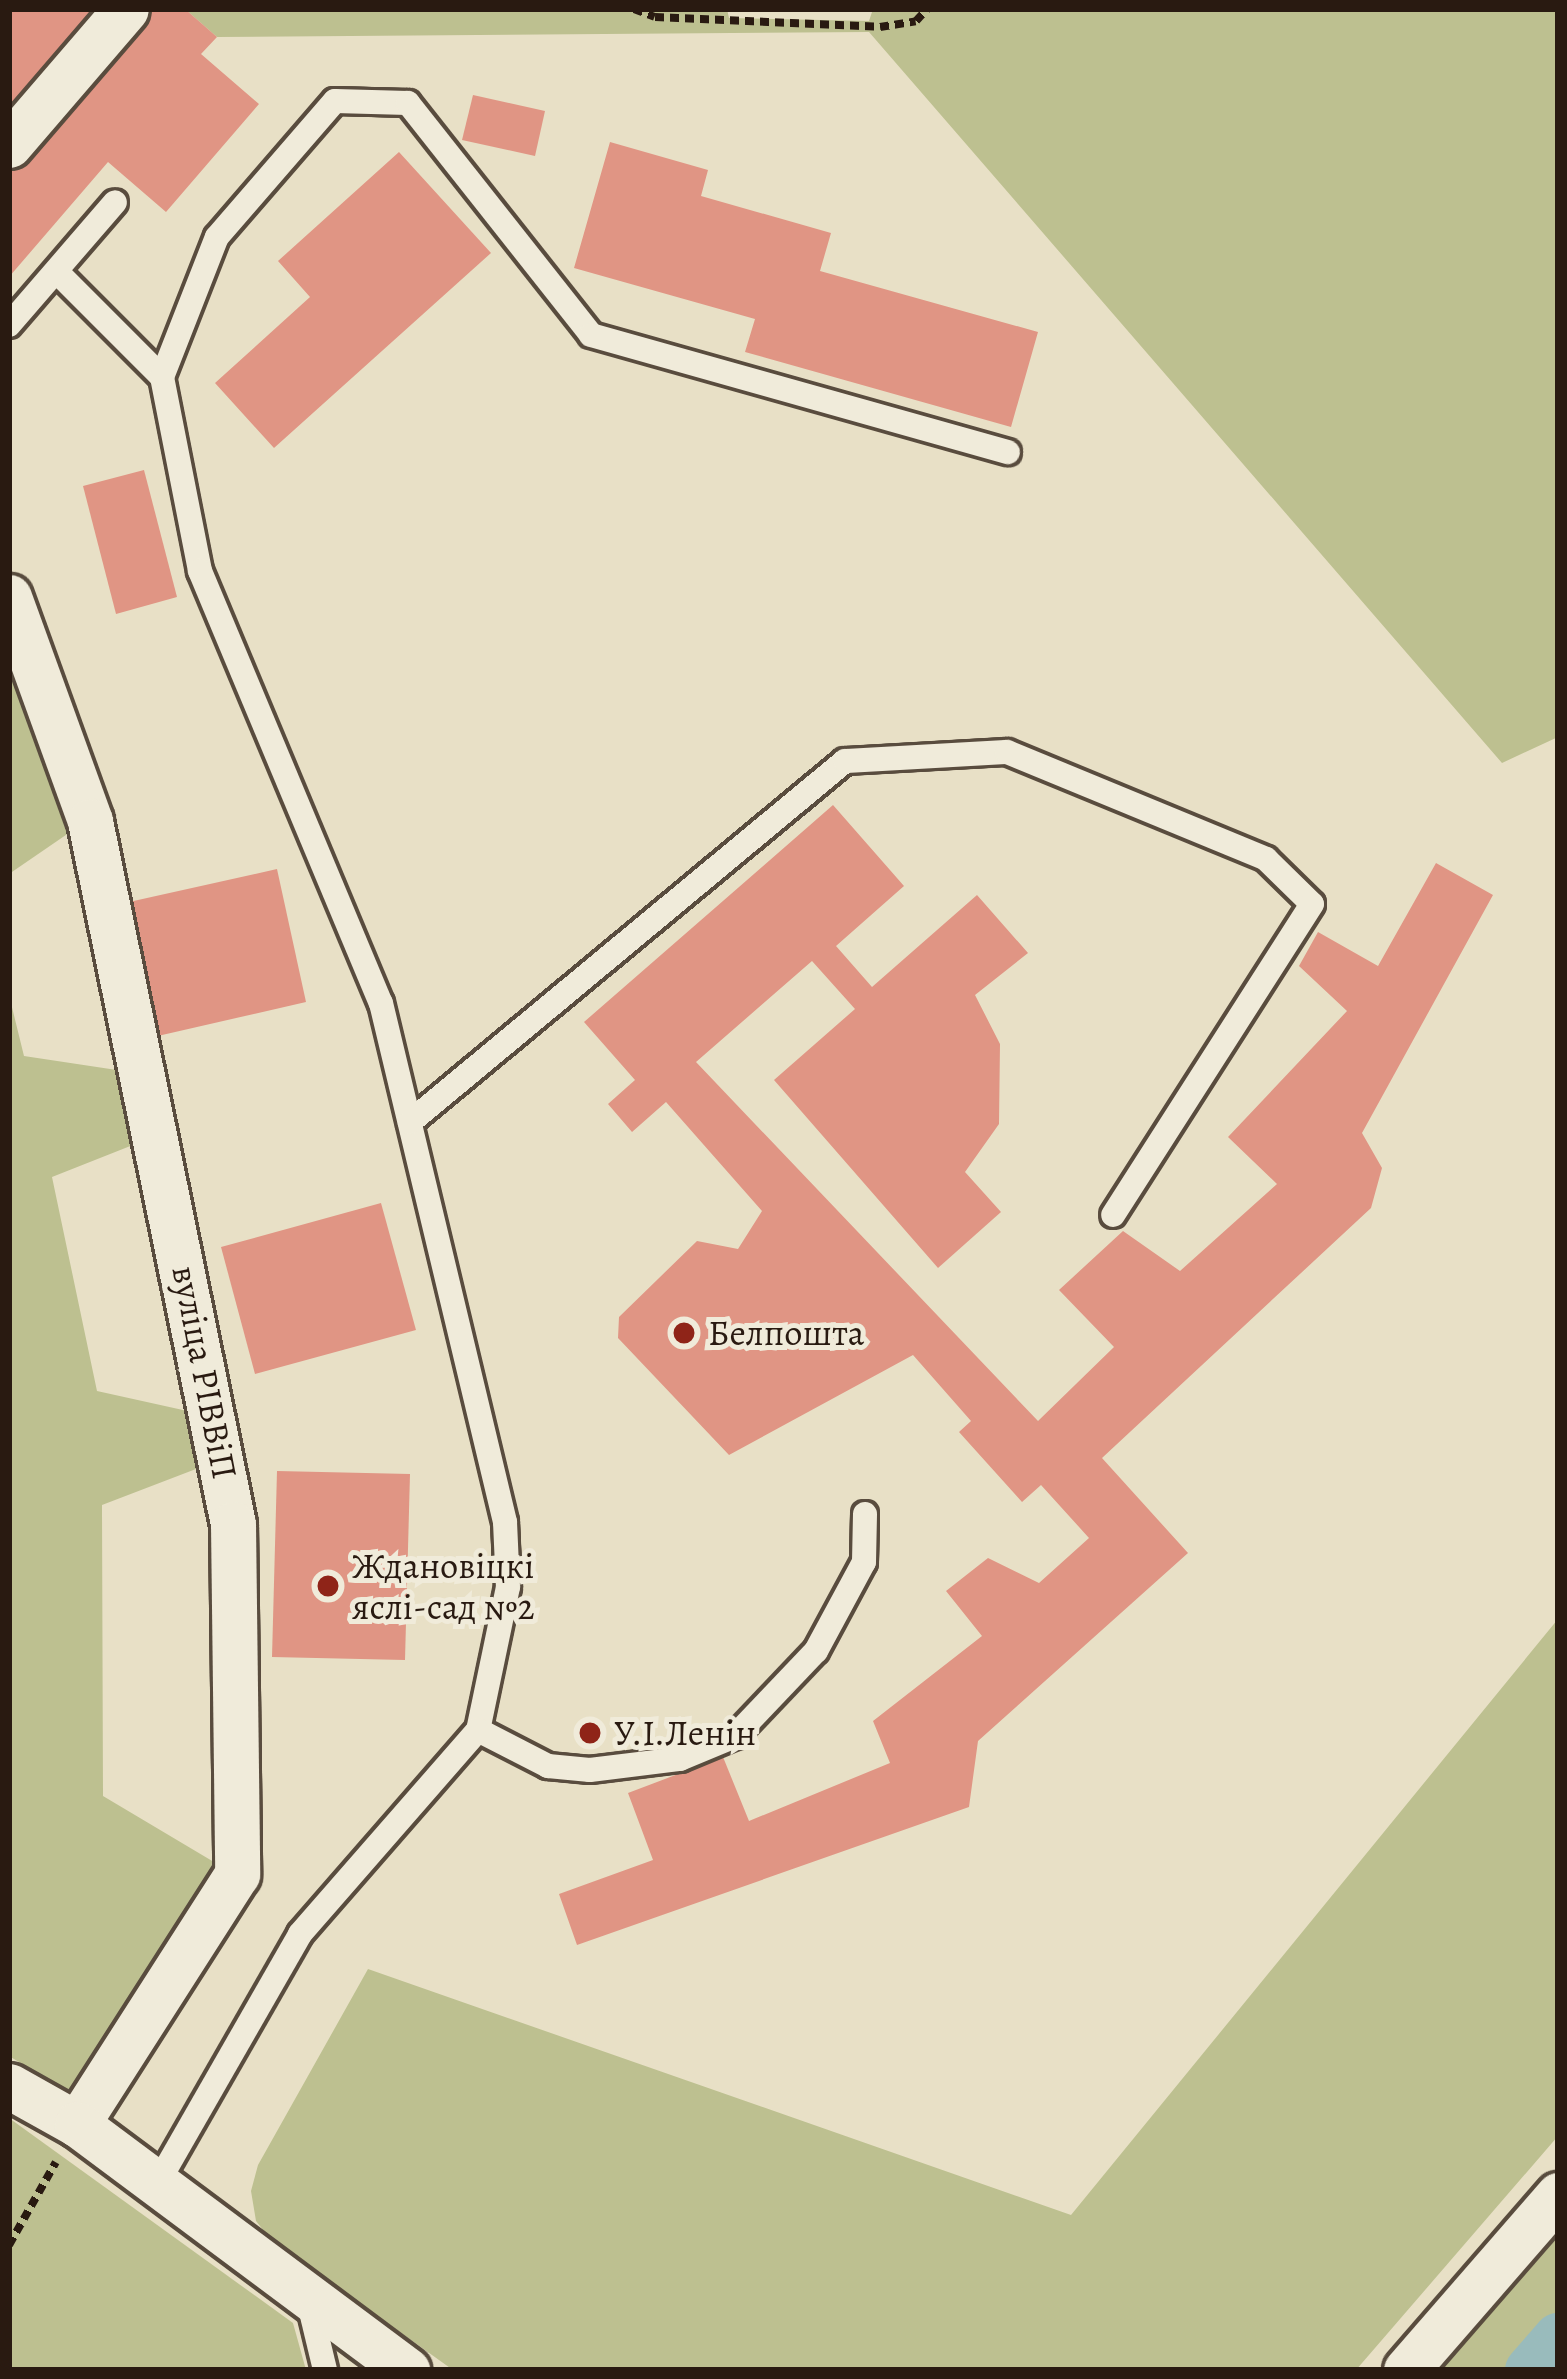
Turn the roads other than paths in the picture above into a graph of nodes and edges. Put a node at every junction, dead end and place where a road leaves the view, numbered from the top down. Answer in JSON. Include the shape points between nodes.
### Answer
{"nodes":[{"id":1,"x":126,"y":9,"type":"edge"},
{"id":2,"x":9,"y":145,"type":"edge"},
{"id":3,"x":116,"y":202,"type":"dead end"},
{"id":4,"x":57,"y":272,"type":"junction"},
{"id":5,"x":9,"y":325,"type":"edge"},
{"id":6,"x":163,"y":377,"type":"junction"},
{"id":7,"x":1007,"y":452,"type":"dead end"},
{"id":8,"x":9,"y":597,"type":"edge"},
{"id":9,"x":410,"y":1122,"type":"junction"},
{"id":10,"x":1113,"y":1215,"type":"dead end"},
{"id":11,"x":865,"y":1514,"type":"dead end"},
{"id":12,"x":478,"y":1730,"type":"junction"},
{"id":13,"x":9,"y":2086,"type":"edge"},
{"id":14,"x":77,"y":2124,"type":"junction"},
{"id":15,"x":157,"y":2184,"type":"junction"},
{"id":16,"x":1558,"y":2195,"type":"edge"},
{"id":17,"x":308,"y":2296,"type":"junction"},
{"id":18,"x":349,"y":2328,"type":"junction"},
{"id":19,"x":325,"y":2370,"type":"edge"},
{"id":20,"x":374,"y":2370,"type":"edge"},
{"id":21,"x":406,"y":2370,"type":"edge"},
{"id":22,"x":1406,"y":2370,"type":"edge"}],
"edges":[{"from":1,"to":2,"type":"street"},
{"from":3,"to":4,"type":"lane"},
{"from":4,"to":5,"type":"lane"},
{"from":4,"to":6,"type":"lane"},
{"from":6,"to":7,"type":"lane","via":[[217,236],[335,101],[408,103],[591,335]]},
{"from":6,"to":9,"type":"lane","via":[[200,571],[381,1003]]},
{"from":8,"to":14,"type":"street","name":"вуліца РІВВіП","via":[[90,821],[233,1524],[237,1874]]},
{"from":9,"to":10,"type":"lane","via":[[845,761],[1007,752],[1266,859],[1312,904]]},
{"from":9,"to":12,"type":"lane","via":[[505,1522],[502,1638]]},
{"from":11,"to":12,"type":"lane","via":[[864,1562],[816,1651],[735,1736],[680,1759],[590,1770],[548,1766]]},
{"from":12,"to":15,"type":"lane","via":[[300,1934]]},
{"from":13,"to":14,"type":"street"},
{"from":14,"to":15,"type":"street"},
{"from":15,"to":17,"type":"street"},
{"from":16,"to":22,"type":"street"},
{"from":17,"to":18,"type":"street"},
{"from":17,"to":19,"type":"lane"},
{"from":18,"to":20,"type":"lane"},
{"from":18,"to":21,"type":"street"}]}
